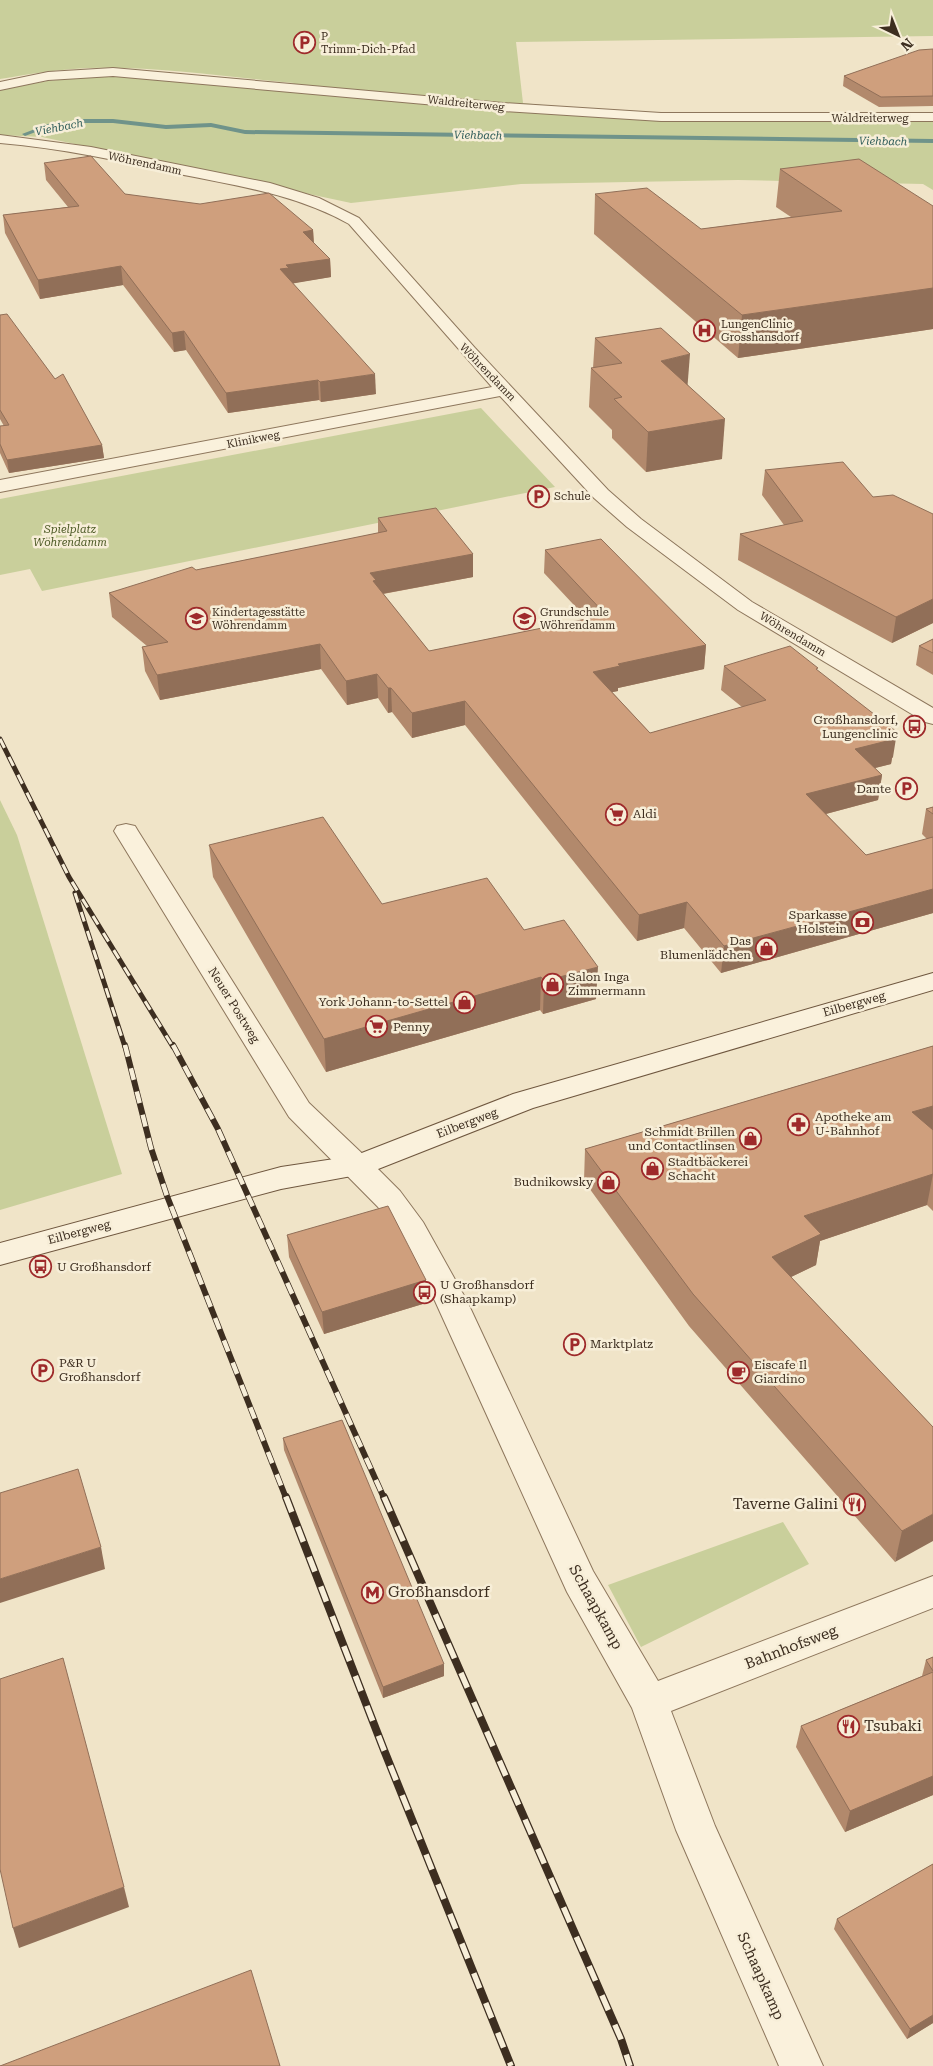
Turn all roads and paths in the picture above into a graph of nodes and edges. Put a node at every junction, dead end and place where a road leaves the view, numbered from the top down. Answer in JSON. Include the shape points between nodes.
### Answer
{"nodes":[{"id":1,"x":0,"y":86,"type":"edge"},
{"id":2,"x":933,"y":117,"type":"edge"},
{"id":3,"x":0,"y":139,"type":"edge"},
{"id":4,"x":506,"y":390,"type":"junction"},
{"id":5,"x":0,"y":486,"type":"edge"},
{"id":6,"x":933,"y":717,"type":"edge"},
{"id":7,"x":126,"y":831,"type":"dead end"},
{"id":8,"x":933,"y":981,"type":"edge"},
{"id":9,"x":358,"y":1166,"type":"junction"},
{"id":10,"x":0,"y":1254,"type":"edge"},
{"id":11,"x":933,"y":1592,"type":"edge"},
{"id":12,"x":649,"y":1702,"type":"junction"},
{"id":13,"x":801,"y":2066,"type":"edge"}],
"edges":[{"from":1,"to":2,"type":"street","name":"Waldreiterweg","via":[[48,76],[113,72],[503,107],[661,117]]},
{"from":3,"to":4,"type":"street","name":"Wöhrendamm","via":[[78,149],[290,192],[337,210],[354,221]]},
{"from":4,"to":5,"type":"street","name":"Klinikweg"},
{"from":4,"to":6,"type":"street","name":"Wöhrendamm","via":[[601,494],[665,548],[745,606]]},
{"from":7,"to":9,"type":"street","name":"Neuer Postweg","via":[[299,1110]]},
{"from":8,"to":9,"type":"street","name":"Eilbergweg","via":[[523,1101]]},
{"from":9,"to":10,"type":"street","name":"Eilbergweg","via":[[281,1178]]},
{"from":9,"to":12,"type":"street","name":"Schaapkamp","via":[[407,1222],[451,1301],[580,1581]]},
{"from":11,"to":12,"type":"street","name":"Bahnhofsweg"},
{"from":12,"to":13,"type":"street","name":"Schaapkamp","via":[[696,1830]]}]}
